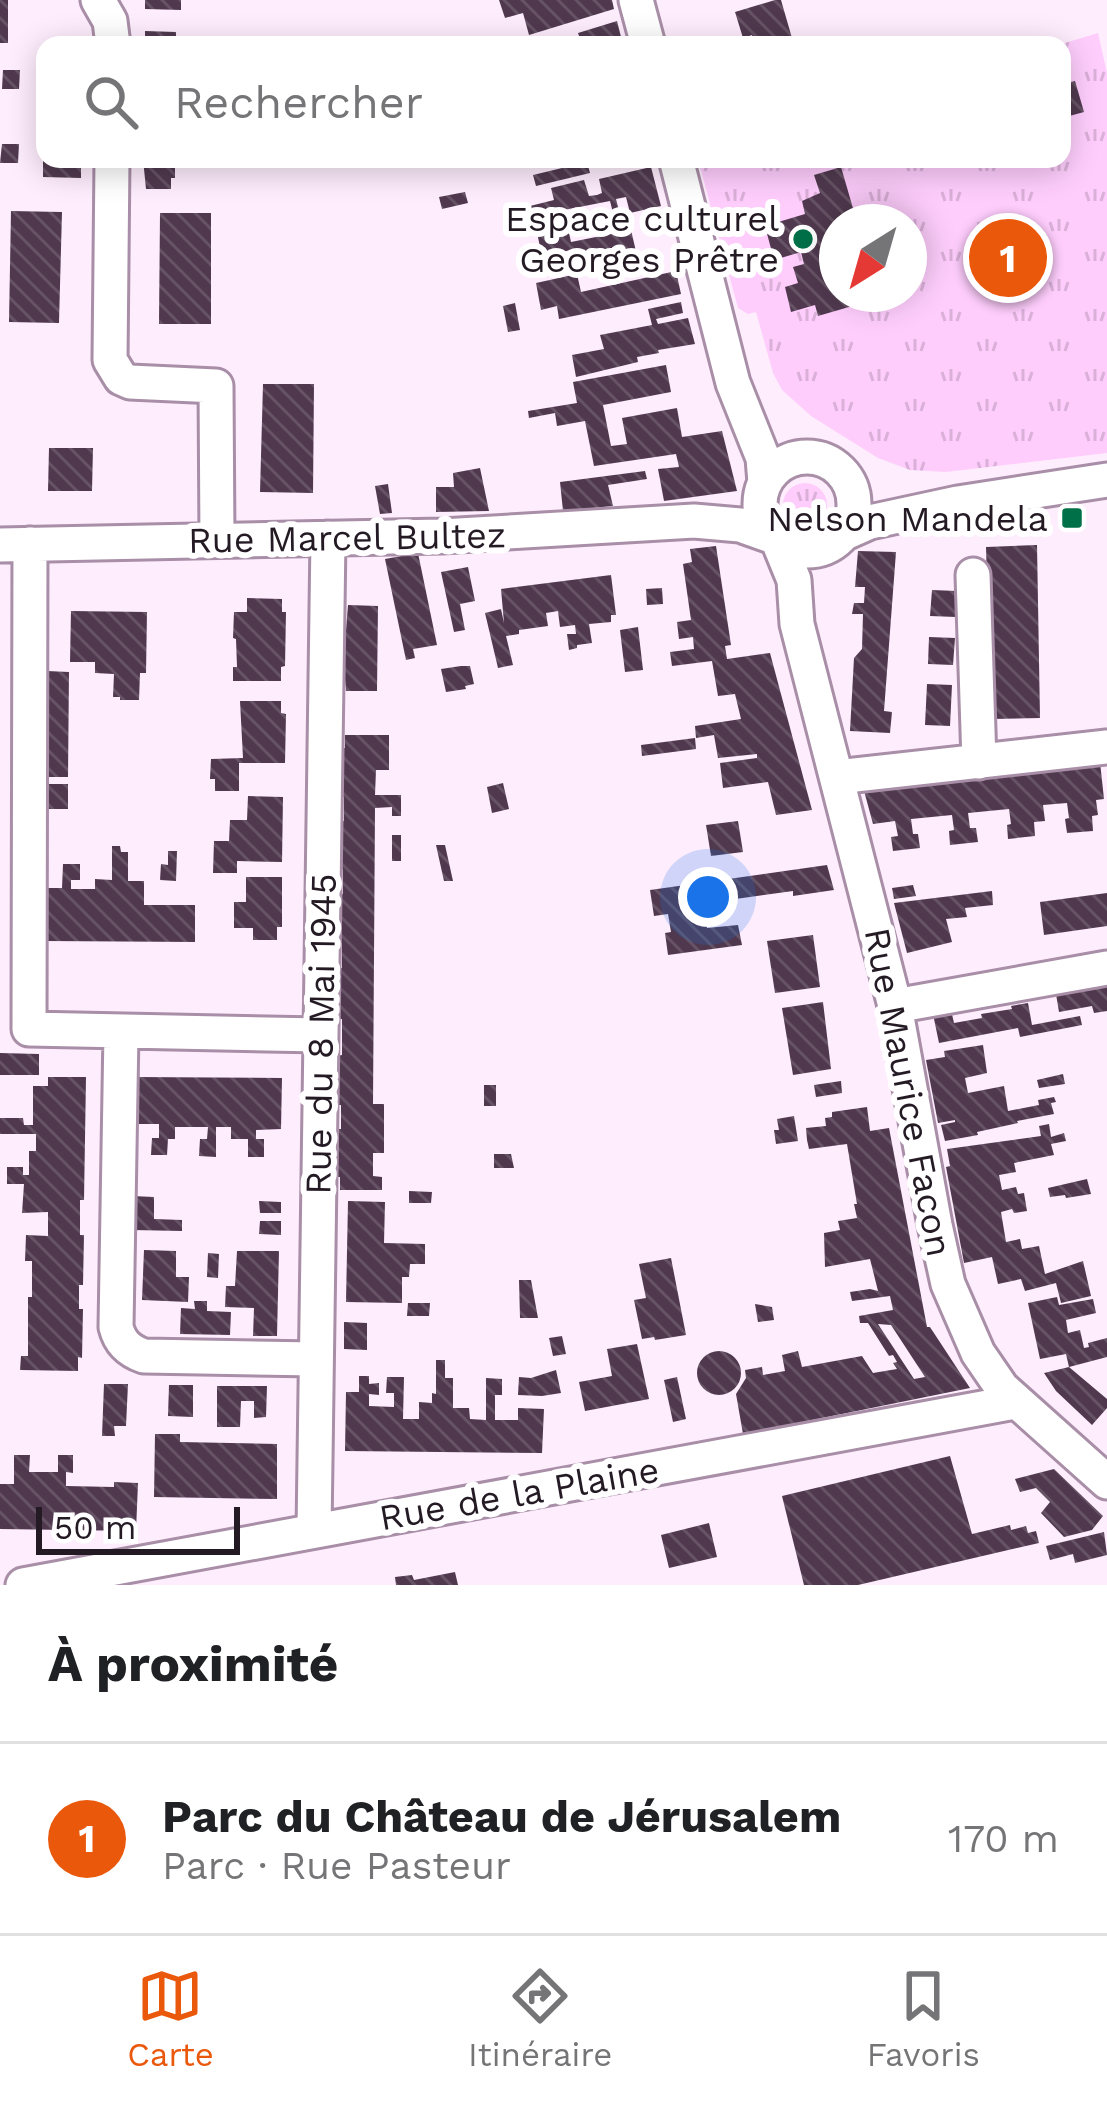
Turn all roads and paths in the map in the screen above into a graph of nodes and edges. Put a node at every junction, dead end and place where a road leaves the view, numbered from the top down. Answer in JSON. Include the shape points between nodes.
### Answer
{"nodes":[{"id":1,"x":98,"y":0,"type":"edge"},
{"id":2,"x":636,"y":0,"type":"edge"},
{"id":3,"x":112,"y":36,"type":"edge"},
{"id":4,"x":646,"y":36,"type":"edge"},
{"id":5,"x":112,"y":168,"type":"edge"},
{"id":6,"x":678,"y":168,"type":"edge"},
{"id":7,"x":847,"y":479,"type":"junction"},
{"id":8,"x":1107,"y":480,"type":"edge"},
{"id":9,"x":763,"y":489,"type":"junction"},
{"id":10,"x":958,"y":502,"type":"junction"},
{"id":11,"x":694,"y":521,"type":"junction"},
{"id":12,"x":328,"y":538,"type":"junction"},
{"id":13,"x":838,"y":538,"type":"junction"},
{"id":14,"x":776,"y":539,"type":"junction"},
{"id":15,"x":218,"y":540,"type":"junction"},
{"id":16,"x":15,"y":544,"type":"edge"},
{"id":17,"x":973,"y":575,"type":"dead end"},
{"id":18,"x":805,"y":650,"type":"junction"},
{"id":19,"x":1107,"y":747,"type":"edge"},
{"id":20,"x":979,"y":762,"type":"junction"},
{"id":21,"x":837,"y":777,"type":"junction"},
{"id":22,"x":1107,"y":968,"type":"edge"},
{"id":23,"x":895,"y":1006,"type":"junction"},
{"id":24,"x":121,"y":1032,"type":"junction"},
{"id":25,"x":320,"y":1035,"type":"junction"},
{"id":26,"x":316,"y":1359,"type":"junction"},
{"id":27,"x":1015,"y":1402,"type":"junction"},
{"id":28,"x":1107,"y":1482,"type":"edge"},
{"id":29,"x":314,"y":1531,"type":"junction"},
{"id":30,"x":23,"y":1585,"type":"edge"}],
"edges":[{"from":1,"to":3,"type":"street"},
{"from":2,"to":4,"type":"street"},
{"from":5,"to":15,"type":"street","via":[[110,360],[130,382],[216,386]]},
{"from":6,"to":9,"type":"street","via":[[733,383],[763,458]]},
{"from":7,"to":9,"type":"street","via":[[807,457],[780,465]]},
{"from":7,"to":10,"type":"street","via":[[884,500]]},
{"from":7,"to":13,"type":"street","via":[[854,507]]},
{"from":8,"to":10,"type":"street"},
{"from":9,"to":11,"type":"street","name":"Rue Marcel Bultez","via":[[739,508]]},
{"from":9,"to":14,"type":"street","via":[[762,518]]},
{"from":10,"to":13,"type":"street","via":[[870,522]]},
{"from":11,"to":12,"type":"street","name":"Rue Marcel Bultez"},
{"from":11,"to":14,"type":"street","name":"Rue Marcel Bultez"},
{"from":12,"to":15,"type":"street","name":"Rue Marcel Bultez"},
{"from":12,"to":25,"type":"street","name":"Rue du 8 Mai 1945"},
{"from":13,"to":14,"type":"street","via":[[805,551]]},
{"from":13,"to":18,"type":"street","name":"Rue Maurice Facon","via":[[809,594]]},
{"from":14,"to":18,"type":"street","name":"Rue Maurice Facon","via":[[794,580]]},
{"from":15,"to":16,"type":"street","name":"Rue Marcel Bultez"},
{"from":16,"to":24,"type":"street","via":[[29,1029]]},
{"from":17,"to":20,"type":"street"},
{"from":18,"to":21,"type":"street","name":"Rue Maurice Facon"},
{"from":19,"to":20,"type":"street"},
{"from":20,"to":21,"type":"street"},
{"from":21,"to":23,"type":"street","name":"Rue Maurice Facon"},
{"from":22,"to":23,"type":"street"},
{"from":23,"to":27,"type":"street","name":"Rue Maurice Facon","via":[[948,1284],[978,1353]]},
{"from":24,"to":25,"type":"street"},
{"from":24,"to":26,"type":"street","via":[[118,1336],[144,1356]]},
{"from":25,"to":26,"type":"street","name":"Rue du 8 Mai 1945"},
{"from":26,"to":29,"type":"street","name":"Rue du 8 Mai 1945"},
{"from":27,"to":28,"type":"street","name":"Rue Maurice Facon"},
{"from":27,"to":29,"type":"street","name":"Rue de la Plaine"},
{"from":29,"to":30,"type":"street","name":"Rue de la Plaine"}]}
